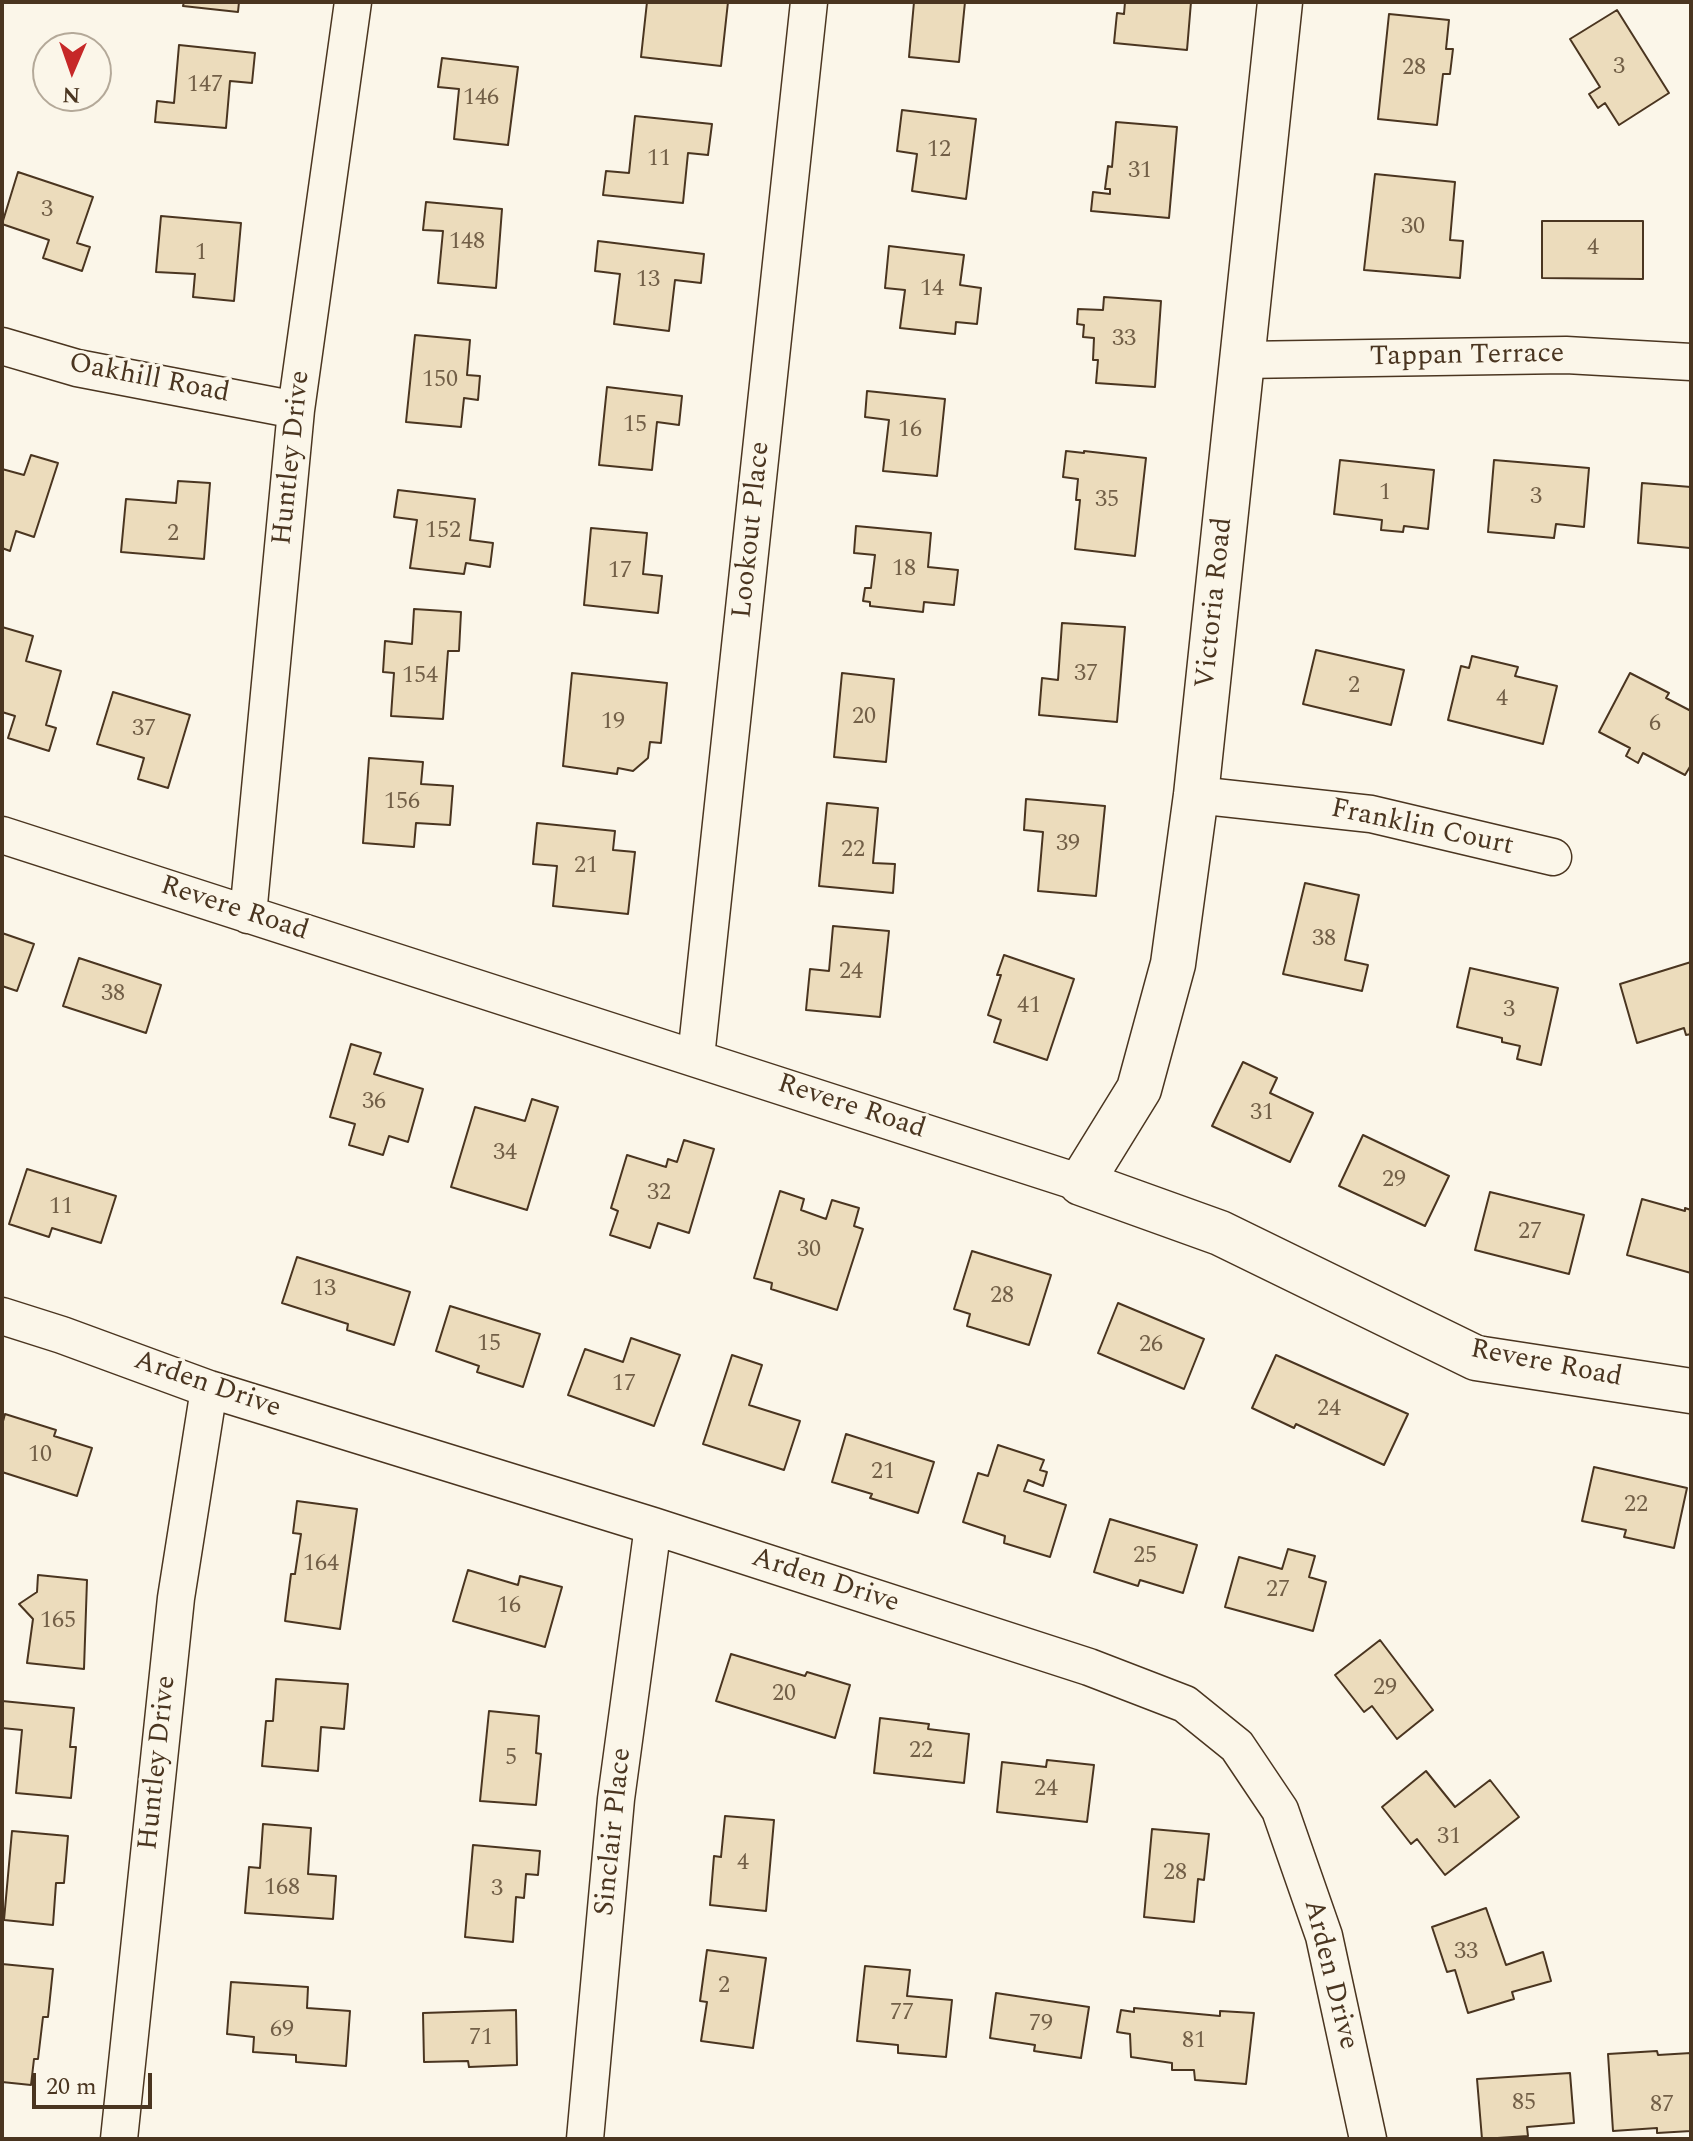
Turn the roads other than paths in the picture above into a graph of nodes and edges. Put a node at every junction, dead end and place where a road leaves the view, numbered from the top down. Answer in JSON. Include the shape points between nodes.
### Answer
{"nodes":[{"id":1,"x":353,"y":2,"type":"edge"},
{"id":2,"x":809,"y":2,"type":"edge"},
{"id":3,"x":1280,"y":2,"type":"edge"},
{"id":4,"x":2,"y":346,"type":"edge"},
{"id":5,"x":1242,"y":360,"type":"junction"},
{"id":6,"x":1691,"y":362,"type":"edge"},
{"id":7,"x":296,"y":410,"type":"junction"},
{"id":8,"x":1196,"y":795,"type":"junction"},
{"id":9,"x":2,"y":835,"type":"edge"},
{"id":10,"x":1553,"y":857,"type":"dead end"},
{"id":11,"x":248,"y":915,"type":"junction"},
{"id":12,"x":696,"y":1057,"type":"junction"},
{"id":13,"x":1081,"y":1183,"type":"junction"},
{"id":14,"x":2,"y":1316,"type":"edge"},
{"id":15,"x":209,"y":1389,"type":"junction"},
{"id":16,"x":1691,"y":1391,"type":"edge"},
{"id":17,"x":653,"y":1526,"type":"junction"},
{"id":18,"x":119,"y":2139,"type":"edge"},
{"id":19,"x":585,"y":2139,"type":"edge"},
{"id":20,"x":1368,"y":2139,"type":"edge"}],
"edges":[{"from":1,"to":7,"type":"street","name":"Huntley Drive"},
{"from":2,"to":12,"type":"street","name":"Lookout Place"},
{"from":3,"to":5,"type":"street","name":"Victoria Road"},
{"from":4,"to":7,"type":"street","name":"Oakhill Road","via":[[77,368]]},
{"from":5,"to":6,"type":"street","name":"Tappan Terrace","via":[[1566,355]]},
{"from":5,"to":8,"type":"street","name":"Victoria Road"},
{"from":7,"to":11,"type":"street","name":"Huntley Drive"},
{"from":8,"to":10,"type":"street","name":"Franklin Court","via":[[1371,814]]},
{"from":8,"to":13,"type":"street","name":"Victoria Road","via":[[1173,964],[1139,1089]]},
{"from":9,"to":11,"type":"street","name":"Revere Road"},
{"from":11,"to":12,"type":"street","name":"Revere Road"},
{"from":12,"to":13,"type":"street","name":"Revere Road"},
{"from":13,"to":16,"type":"street","name":"Revere Road","via":[[1220,1233],[1476,1358]]},
{"from":14,"to":15,"type":"street","name":"Arden Drive"},
{"from":15,"to":17,"type":"street","name":"Arden Drive"},
{"from":15,"to":18,"type":"street","name":"Huntley Drive","via":[[176,1598]]},
{"from":17,"to":19,"type":"street","name":"Sinclair Place","via":[[616,1799]]},
{"from":17,"to":20,"type":"street","name":"Arden Drive","via":[[1089,1667],[1185,1704],[1237,1746],[1280,1810],[1324,1936]]}]}
